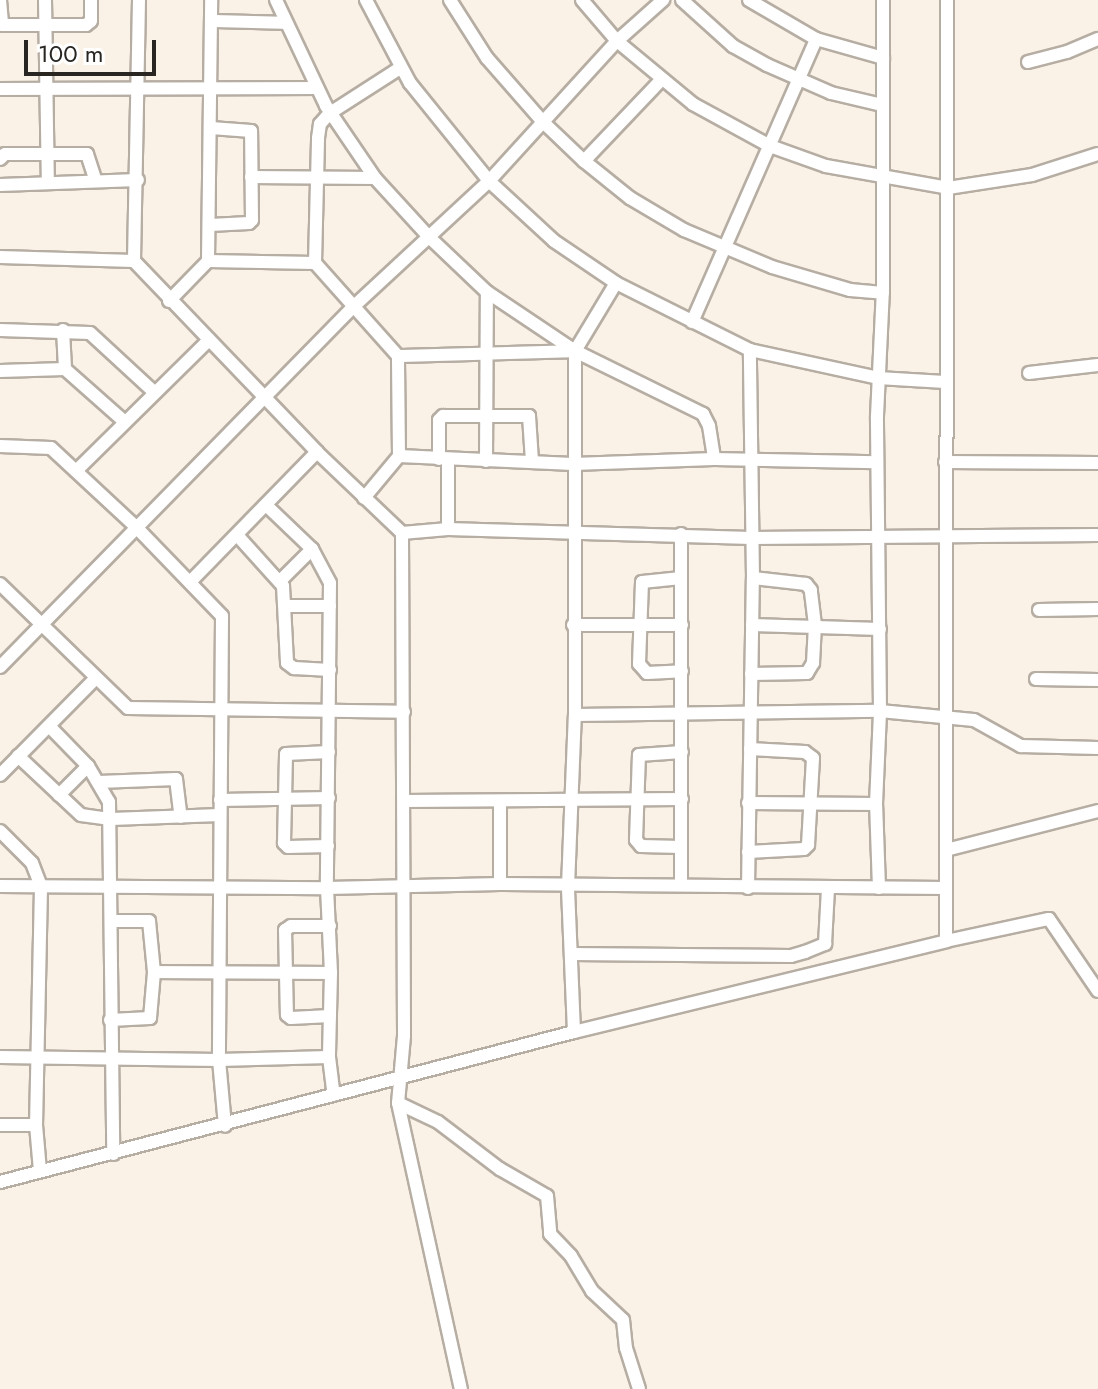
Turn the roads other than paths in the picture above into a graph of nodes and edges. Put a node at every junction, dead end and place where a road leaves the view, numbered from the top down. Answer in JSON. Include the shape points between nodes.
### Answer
{"nodes":[{"id":1,"x":0,"y":0,"type":"edge"},
{"id":2,"x":45,"y":0,"type":"edge"},
{"id":3,"x":91,"y":0,"type":"edge"},
{"id":4,"x":139,"y":0,"type":"edge"},
{"id":5,"x":211,"y":0,"type":"edge"},
{"id":6,"x":276,"y":0,"type":"edge"},
{"id":7,"x":366,"y":0,"type":"edge"},
{"id":8,"x":450,"y":0,"type":"edge"},
{"id":9,"x":582,"y":0,"type":"edge"},
{"id":10,"x":663,"y":0,"type":"edge"},
{"id":11,"x":682,"y":0,"type":"edge"},
{"id":12,"x":749,"y":0,"type":"edge"},
{"id":13,"x":883,"y":0,"type":"edge"},
{"id":14,"x":947,"y":0,"type":"edge"},
{"id":15,"x":211,"y":21,"type":"junction"},
{"id":16,"x":285,"y":23,"type":"junction"},
{"id":17,"x":46,"y":25,"type":"junction"},
{"id":18,"x":816,"y":39,"type":"junction"},
{"id":19,"x":1098,"y":39,"type":"edge"},
{"id":20,"x":617,"y":41,"type":"junction"},
{"id":21,"x":883,"y":58,"type":"junction"},
{"id":22,"x":1028,"y":62,"type":"dead end"},
{"id":23,"x":400,"y":68,"type":"junction"},
{"id":24,"x":662,"y":79,"type":"junction"},
{"id":25,"x":797,"y":79,"type":"junction"},
{"id":26,"x":315,"y":88,"type":"junction"},
{"id":27,"x":0,"y":89,"type":"edge"},
{"id":28,"x":46,"y":89,"type":"junction"},
{"id":29,"x":211,"y":89,"type":"junction"},
{"id":30,"x":140,"y":90,"type":"junction"},
{"id":31,"x":882,"y":105,"type":"junction"},
{"id":32,"x":330,"y":113,"type":"junction"},
{"id":33,"x":543,"y":122,"type":"junction"},
{"id":34,"x":211,"y":128,"type":"junction"},
{"id":35,"x":770,"y":146,"type":"junction"},
{"id":36,"x":48,"y":152,"type":"junction"},
{"id":37,"x":1098,"y":154,"type":"edge"},
{"id":38,"x":0,"y":159,"type":"edge"},
{"id":39,"x":584,"y":161,"type":"junction"},
{"id":40,"x":318,"y":176,"type":"junction"},
{"id":41,"x":251,"y":177,"type":"junction"},
{"id":42,"x":375,"y":178,"type":"junction"},
{"id":43,"x":884,"y":178,"type":"junction"},
{"id":44,"x":138,"y":180,"type":"junction"},
{"id":45,"x":96,"y":181,"type":"junction"},
{"id":46,"x":489,"y":181,"type":"junction"},
{"id":47,"x":48,"y":182,"type":"junction"},
{"id":48,"x":0,"y":183,"type":"edge"},
{"id":49,"x":948,"y":188,"type":"junction"},
{"id":50,"x":210,"y":225,"type":"junction"},
{"id":51,"x":429,"y":237,"type":"junction"},
{"id":52,"x":726,"y":248,"type":"junction"},
{"id":53,"x":0,"y":257,"type":"edge"},
{"id":54,"x":134,"y":261,"type":"junction"},
{"id":55,"x":208,"y":261,"type":"junction"},
{"id":56,"x":315,"y":263,"type":"junction"},
{"id":57,"x":616,"y":283,"type":"junction"},
{"id":58,"x":487,"y":292,"type":"junction"},
{"id":59,"x":883,"y":293,"type":"junction"},
{"id":60,"x":169,"y":301,"type":"junction"},
{"id":61,"x":353,"y":307,"type":"junction"},
{"id":62,"x":692,"y":322,"type":"junction"},
{"id":63,"x":0,"y":330,"type":"edge"},
{"id":64,"x":63,"y":330,"type":"junction"},
{"id":65,"x":209,"y":340,"type":"junction"},
{"id":66,"x":750,"y":350,"type":"junction"},
{"id":67,"x":485,"y":351,"type":"junction"},
{"id":68,"x":575,"y":351,"type":"junction"},
{"id":69,"x":398,"y":356,"type":"junction"},
{"id":70,"x":1098,"y":365,"type":"edge"},
{"id":71,"x":65,"y":369,"type":"junction"},
{"id":72,"x":0,"y":371,"type":"edge"},
{"id":73,"x":1029,"y":373,"type":"dead end"},
{"id":74,"x":878,"y":378,"type":"junction"},
{"id":75,"x":945,"y":382,"type":"junction"},
{"id":76,"x":155,"y":393,"type":"junction"},
{"id":77,"x":263,"y":397,"type":"junction"},
{"id":78,"x":486,"y":416,"type":"junction"},
{"id":79,"x":125,"y":422,"type":"junction"},
{"id":80,"x":0,"y":446,"type":"edge"},
{"id":81,"x":317,"y":452,"type":"junction"},
{"id":82,"x":399,"y":456,"type":"junction"},
{"id":83,"x":714,"y":459,"type":"junction"},
{"id":84,"x":443,"y":460,"type":"junction"},
{"id":85,"x":486,"y":461,"type":"junction"},
{"id":86,"x":532,"y":461,"type":"junction"},
{"id":87,"x":877,"y":462,"type":"junction"},
{"id":88,"x":945,"y":462,"type":"junction"},
{"id":89,"x":752,"y":463,"type":"junction"},
{"id":90,"x":1098,"y":463,"type":"edge"},
{"id":91,"x":573,"y":464,"type":"junction"},
{"id":92,"x":76,"y":471,"type":"junction"},
{"id":93,"x":364,"y":498,"type":"junction"},
{"id":94,"x":266,"y":505,"type":"junction"},
{"id":95,"x":137,"y":528,"type":"junction"},
{"id":96,"x":448,"y":529,"type":"junction"},
{"id":97,"x":402,"y":533,"type":"junction"},
{"id":98,"x":573,"y":534,"type":"junction"},
{"id":99,"x":681,"y":534,"type":"junction"},
{"id":100,"x":237,"y":535,"type":"junction"},
{"id":101,"x":1098,"y":535,"type":"edge"},
{"id":102,"x":879,"y":537,"type":"junction"},
{"id":103,"x":751,"y":538,"type":"junction"},
{"id":104,"x":945,"y":538,"type":"junction"},
{"id":105,"x":312,"y":549,"type":"junction"},
{"id":106,"x":681,"y":578,"type":"junction"},
{"id":107,"x":753,"y":578,"type":"junction"},
{"id":108,"x":281,"y":580,"type":"junction"},
{"id":109,"x":190,"y":582,"type":"junction"},
{"id":110,"x":0,"y":584,"type":"edge"},
{"id":111,"x":287,"y":606,"type":"junction"},
{"id":112,"x":330,"y":606,"type":"junction"},
{"id":113,"x":1098,"y":609,"type":"edge"},
{"id":114,"x":1039,"y":610,"type":"dead end"},
{"id":115,"x":573,"y":625,"type":"junction"},
{"id":116,"x":639,"y":625,"type":"junction"},
{"id":117,"x":682,"y":625,"type":"junction"},
{"id":118,"x":752,"y":625,"type":"junction"},
{"id":119,"x":815,"y":625,"type":"junction"},
{"id":120,"x":41,"y":626,"type":"junction"},
{"id":121,"x":880,"y":629,"type":"junction"},
{"id":122,"x":0,"y":667,"type":"edge"},
{"id":123,"x":330,"y":670,"type":"junction"},
{"id":124,"x":682,"y":671,"type":"junction"},
{"id":125,"x":751,"y":674,"type":"junction"},
{"id":126,"x":96,"y":678,"type":"junction"},
{"id":127,"x":1036,"y":679,"type":"dead end"},
{"id":128,"x":1098,"y":680,"type":"edge"},
{"id":129,"x":329,"y":710,"type":"junction"},
{"id":130,"x":221,"y":711,"type":"junction"},
{"id":131,"x":880,"y":711,"type":"junction"},
{"id":132,"x":404,"y":712,"type":"junction"},
{"id":133,"x":683,"y":714,"type":"junction"},
{"id":134,"x":750,"y":714,"type":"junction"},
{"id":135,"x":575,"y":715,"type":"junction"},
{"id":136,"x":946,"y":718,"type":"junction"},
{"id":137,"x":49,"y":726,"type":"junction"},
{"id":138,"x":1098,"y":748,"type":"edge"},
{"id":139,"x":750,"y":749,"type":"junction"},
{"id":140,"x":329,"y":752,"type":"junction"},
{"id":141,"x":682,"y":752,"type":"junction"},
{"id":142,"x":18,"y":756,"type":"junction"},
{"id":143,"x":88,"y":766,"type":"junction"},
{"id":144,"x":0,"y":775,"type":"edge"},
{"id":145,"x":99,"y":782,"type":"junction"},
{"id":146,"x":59,"y":795,"type":"junction"},
{"id":147,"x":329,"y":798,"type":"junction"},
{"id":148,"x":682,"y":799,"type":"junction"},
{"id":149,"x":220,"y":800,"type":"junction"},
{"id":150,"x":286,"y":800,"type":"junction"},
{"id":151,"x":639,"y":800,"type":"junction"},
{"id":152,"x":404,"y":801,"type":"junction"},
{"id":153,"x":500,"y":801,"type":"junction"},
{"id":154,"x":574,"y":801,"type":"junction"},
{"id":155,"x":748,"y":803,"type":"junction"},
{"id":156,"x":811,"y":803,"type":"junction"},
{"id":157,"x":876,"y":804,"type":"junction"},
{"id":158,"x":1098,"y":811,"type":"edge"},
{"id":159,"x":220,"y":815,"type":"junction"},
{"id":160,"x":181,"y":817,"type":"junction"},
{"id":161,"x":111,"y":819,"type":"junction"},
{"id":162,"x":0,"y":831,"type":"edge"},
{"id":163,"x":328,"y":846,"type":"junction"},
{"id":164,"x":681,"y":847,"type":"junction"},
{"id":165,"x":946,"y":850,"type":"junction"},
{"id":166,"x":748,"y":852,"type":"junction"},
{"id":167,"x":500,"y":884,"type":"junction"},
{"id":168,"x":681,"y":885,"type":"junction"},
{"id":169,"x":0,"y":886,"type":"edge"},
{"id":170,"x":404,"y":886,"type":"junction"},
{"id":171,"x":568,"y":886,"type":"junction"},
{"id":172,"x":41,"y":887,"type":"junction"},
{"id":173,"x":220,"y":888,"type":"junction"},
{"id":174,"x":327,"y":888,"type":"junction"},
{"id":175,"x":748,"y":888,"type":"junction"},
{"id":176,"x":828,"y":888,"type":"junction"},
{"id":177,"x":879,"y":888,"type":"junction"},
{"id":178,"x":946,"y":888,"type":"junction"},
{"id":179,"x":111,"y":889,"type":"junction"},
{"id":180,"x":111,"y":921,"type":"junction"},
{"id":181,"x":330,"y":926,"type":"junction"},
{"id":182,"x":946,"y":941,"type":"junction"},
{"id":183,"x":825,"y":944,"type":"junction"},
{"id":184,"x":572,"y":954,"type":"junction"},
{"id":185,"x":219,"y":970,"type":"junction"},
{"id":186,"x":825,"y":970,"type":"junction"},
{"id":187,"x":154,"y":972,"type":"junction"},
{"id":188,"x":286,"y":972,"type":"junction"},
{"id":189,"x":331,"y":973,"type":"junction"},
{"id":190,"x":1098,"y":991,"type":"edge"},
{"id":191,"x":330,"y":1016,"type":"junction"},
{"id":192,"x":110,"y":1020,"type":"junction"},
{"id":193,"x":574,"y":1032,"type":"junction"},
{"id":194,"x":0,"y":1057,"type":"edge"},
{"id":195,"x":38,"y":1057,"type":"junction"},
{"id":196,"x":329,"y":1057,"type":"junction"},
{"id":197,"x":110,"y":1058,"type":"junction"},
{"id":198,"x":219,"y":1060,"type":"junction"},
{"id":199,"x":401,"y":1078,"type":"junction"},
{"id":200,"x":334,"y":1095,"type":"junction"},
{"id":201,"x":398,"y":1103,"type":"junction"},
{"id":202,"x":0,"y":1125,"type":"edge"},
{"id":203,"x":36,"y":1125,"type":"junction"},
{"id":204,"x":225,"y":1126,"type":"junction"},
{"id":205,"x":113,"y":1154,"type":"junction"},
{"id":206,"x":40,"y":1171,"type":"junction"},
{"id":207,"x":0,"y":1182,"type":"edge"},
{"id":208,"x":461,"y":1389,"type":"edge"},
{"id":209,"x":639,"y":1389,"type":"edge"}],
"edges":[{"from":1,"to":17,"type":"street","via":[[2,25]]},
{"from":2,"to":17,"type":"street"},
{"from":3,"to":17,"type":"street","via":[[88,25]]},
{"from":4,"to":30,"type":"street"},
{"from":5,"to":15,"type":"street"},
{"from":6,"to":16,"type":"street"},
{"from":7,"to":23,"type":"street"},
{"from":8,"to":33,"type":"street","via":[[487,58]]},
{"from":9,"to":20,"type":"street"},
{"from":10,"to":20,"type":"street"},
{"from":11,"to":25,"type":"street","via":[[733,46]]},
{"from":12,"to":18,"type":"street"},
{"from":13,"to":21,"type":"street"},
{"from":14,"to":49,"type":"street"},
{"from":15,"to":16,"type":"street"},
{"from":15,"to":29,"type":"street"},
{"from":16,"to":26,"type":"street"},
{"from":17,"to":28,"type":"street"},
{"from":18,"to":21,"type":"street"},
{"from":18,"to":25,"type":"street"},
{"from":19,"to":22,"type":"street"},
{"from":20,"to":24,"type":"street"},
{"from":20,"to":33,"type":"street"},
{"from":21,"to":31,"type":"street"},
{"from":23,"to":32,"type":"street"},
{"from":23,"to":46,"type":"street"},
{"from":24,"to":35,"type":"street","via":[[693,104]]},
{"from":24,"to":39,"type":"street"},
{"from":25,"to":31,"type":"street"},
{"from":25,"to":35,"type":"street"},
{"from":26,"to":29,"type":"street"},
{"from":26,"to":32,"type":"street"},
{"from":27,"to":28,"type":"street"},
{"from":28,"to":30,"type":"street"},
{"from":28,"to":36,"type":"street"},
{"from":29,"to":30,"type":"street"},
{"from":29,"to":34,"type":"street"},
{"from":30,"to":44,"type":"street"},
{"from":31,"to":43,"type":"street"},
{"from":32,"to":40,"type":"street","via":[[319,127]]},
{"from":32,"to":42,"type":"street"},
{"from":33,"to":39,"type":"street"},
{"from":33,"to":46,"type":"street"},
{"from":34,"to":41,"type":"street","via":[[250,129]]},
{"from":34,"to":50,"type":"street"},
{"from":35,"to":43,"type":"street","via":[[826,166]]},
{"from":35,"to":52,"type":"street"},
{"from":36,"to":38,"type":"street","via":[[5,154]]},
{"from":36,"to":45,"type":"street","via":[[87,154]]},
{"from":36,"to":47,"type":"street"},
{"from":37,"to":49,"type":"street","via":[[1032,175]]},
{"from":39,"to":52,"type":"street","via":[[630,198]]},
{"from":40,"to":41,"type":"street"},
{"from":40,"to":42,"type":"street"},
{"from":40,"to":56,"type":"street"},
{"from":41,"to":50,"type":"street","via":[[251,222]]},
{"from":42,"to":51,"type":"street"},
{"from":43,"to":49,"type":"street"},
{"from":43,"to":59,"type":"street"},
{"from":44,"to":45,"type":"street"},
{"from":44,"to":54,"type":"street"},
{"from":45,"to":47,"type":"street"},
{"from":46,"to":51,"type":"street"},
{"from":46,"to":57,"type":"street","via":[[554,241]]},
{"from":47,"to":48,"type":"street"},
{"from":49,"to":75,"type":"street"},
{"from":50,"to":55,"type":"street"},
{"from":51,"to":58,"type":"street"},
{"from":51,"to":61,"type":"street"},
{"from":52,"to":59,"type":"street","via":[[810,279]]},
{"from":52,"to":62,"type":"street"},
{"from":53,"to":54,"type":"street"},
{"from":54,"to":60,"type":"street"},
{"from":55,"to":56,"type":"street"},
{"from":55,"to":60,"type":"street"},
{"from":56,"to":61,"type":"street"},
{"from":57,"to":62,"type":"street"},
{"from":57,"to":68,"type":"street"},
{"from":58,"to":67,"type":"street"},
{"from":58,"to":68,"type":"street"},
{"from":59,"to":74,"type":"street"},
{"from":60,"to":65,"type":"street"},
{"from":61,"to":69,"type":"street"},
{"from":61,"to":77,"type":"street"},
{"from":62,"to":66,"type":"street"},
{"from":63,"to":64,"type":"street"},
{"from":64,"to":71,"type":"street"},
{"from":64,"to":76,"type":"street","via":[[90,333]]},
{"from":65,"to":76,"type":"street"},
{"from":65,"to":77,"type":"street"},
{"from":66,"to":74,"type":"street"},
{"from":66,"to":89,"type":"street"},
{"from":67,"to":68,"type":"street"},
{"from":67,"to":69,"type":"street"},
{"from":67,"to":78,"type":"street"},
{"from":68,"to":83,"type":"street","via":[[703,414]]},
{"from":68,"to":91,"type":"street"},
{"from":69,"to":82,"type":"street"},
{"from":70,"to":73,"type":"street"},
{"from":71,"to":72,"type":"street"},
{"from":71,"to":79,"type":"street"},
{"from":74,"to":75,"type":"street"},
{"from":74,"to":87,"type":"street"},
{"from":75,"to":88,"type":"street"},
{"from":76,"to":79,"type":"street"},
{"from":77,"to":81,"type":"street"},
{"from":77,"to":95,"type":"street"},
{"from":78,"to":84,"type":"street","via":[[440,417]]},
{"from":78,"to":85,"type":"street"},
{"from":78,"to":86,"type":"street","via":[[531,418]]},
{"from":79,"to":92,"type":"street"},
{"from":80,"to":92,"type":"street","via":[[48,446]]},
{"from":81,"to":93,"type":"street"},
{"from":81,"to":94,"type":"street"},
{"from":82,"to":84,"type":"street"},
{"from":82,"to":93,"type":"street"},
{"from":83,"to":89,"type":"street"},
{"from":83,"to":91,"type":"street"},
{"from":84,"to":85,"type":"street"},
{"from":84,"to":96,"type":"street"},
{"from":85,"to":86,"type":"street"},
{"from":86,"to":91,"type":"street"},
{"from":87,"to":89,"type":"street"},
{"from":87,"to":102,"type":"street"},
{"from":88,"to":90,"type":"street"},
{"from":88,"to":104,"type":"street"},
{"from":89,"to":103,"type":"street"},
{"from":91,"to":98,"type":"street"},
{"from":92,"to":95,"type":"street"},
{"from":93,"to":97,"type":"street"},
{"from":94,"to":100,"type":"street"},
{"from":94,"to":105,"type":"street"},
{"from":95,"to":109,"type":"street"},
{"from":95,"to":120,"type":"street"},
{"from":96,"to":97,"type":"street"},
{"from":96,"to":98,"type":"street"},
{"from":97,"to":132,"type":"street"},
{"from":98,"to":99,"type":"street"},
{"from":98,"to":115,"type":"street"},
{"from":99,"to":103,"type":"street"},
{"from":99,"to":106,"type":"street"},
{"from":100,"to":108,"type":"street"},
{"from":100,"to":109,"type":"street"},
{"from":101,"to":104,"type":"street"},
{"from":102,"to":103,"type":"street"},
{"from":102,"to":104,"type":"street"},
{"from":102,"to":121,"type":"street"},
{"from":103,"to":107,"type":"street"},
{"from":104,"to":136,"type":"street"},
{"from":105,"to":108,"type":"street"},
{"from":105,"to":112,"type":"street","via":[[327,571]]},
{"from":106,"to":116,"type":"street","via":[[642,582]]},
{"from":106,"to":117,"type":"street"},
{"from":107,"to":118,"type":"street"},
{"from":107,"to":119,"type":"street","via":[[806,584]]},
{"from":108,"to":111,"type":"street"},
{"from":109,"to":130,"type":"street","via":[[222,616]]},
{"from":110,"to":120,"type":"street"},
{"from":111,"to":112,"type":"street"},
{"from":111,"to":123,"type":"street","via":[[287,663]]},
{"from":112,"to":123,"type":"street"},
{"from":113,"to":114,"type":"street"},
{"from":115,"to":116,"type":"street"},
{"from":115,"to":135,"type":"street"},
{"from":116,"to":117,"type":"street"},
{"from":116,"to":124,"type":"street","via":[[642,669]]},
{"from":117,"to":124,"type":"street"},
{"from":118,"to":119,"type":"street"},
{"from":118,"to":125,"type":"street"},
{"from":119,"to":121,"type":"street"},
{"from":119,"to":125,"type":"street","via":[[813,663],[807,673]]},
{"from":120,"to":122,"type":"street"},
{"from":120,"to":126,"type":"street"},
{"from":121,"to":131,"type":"street"},
{"from":123,"to":129,"type":"street"},
{"from":124,"to":133,"type":"street"},
{"from":125,"to":134,"type":"street"},
{"from":126,"to":130,"type":"street","via":[[128,708]]},
{"from":126,"to":137,"type":"street"},
{"from":127,"to":128,"type":"street"},
{"from":129,"to":130,"type":"street"},
{"from":129,"to":132,"type":"street"},
{"from":129,"to":140,"type":"street"},
{"from":130,"to":149,"type":"street"},
{"from":131,"to":134,"type":"street"},
{"from":131,"to":136,"type":"street"},
{"from":131,"to":157,"type":"street"},
{"from":132,"to":152,"type":"street"},
{"from":133,"to":134,"type":"street"},
{"from":133,"to":135,"type":"street"},
{"from":133,"to":141,"type":"street"},
{"from":134,"to":139,"type":"street"},
{"from":135,"to":154,"type":"street"},
{"from":136,"to":138,"type":"street","via":[[974,720],[1021,746]]},
{"from":136,"to":165,"type":"street"},
{"from":137,"to":142,"type":"street"},
{"from":137,"to":143,"type":"street"},
{"from":139,"to":155,"type":"street"},
{"from":139,"to":156,"type":"street","via":[[809,754]]},
{"from":140,"to":147,"type":"street"},
{"from":140,"to":150,"type":"street","via":[[287,753]]},
{"from":141,"to":148,"type":"street"},
{"from":141,"to":151,"type":"street","via":[[639,755]]},
{"from":142,"to":144,"type":"street"},
{"from":142,"to":146,"type":"street"},
{"from":143,"to":145,"type":"street"},
{"from":143,"to":146,"type":"street"},
{"from":145,"to":160,"type":"street","via":[[176,779]]},
{"from":145,"to":161,"type":"street"},
{"from":146,"to":161,"type":"street","via":[[81,815]]},
{"from":147,"to":150,"type":"street"},
{"from":147,"to":163,"type":"street"},
{"from":148,"to":151,"type":"street"},
{"from":148,"to":164,"type":"street"},
{"from":149,"to":150,"type":"street"},
{"from":149,"to":159,"type":"street"},
{"from":150,"to":163,"type":"street","via":[[286,846]]},
{"from":151,"to":154,"type":"street"},
{"from":151,"to":164,"type":"street","via":[[638,845]]},
{"from":152,"to":153,"type":"street"},
{"from":152,"to":170,"type":"street"},
{"from":153,"to":154,"type":"street"},
{"from":153,"to":167,"type":"street"},
{"from":154,"to":171,"type":"street"},
{"from":155,"to":156,"type":"street"},
{"from":155,"to":166,"type":"street"},
{"from":156,"to":157,"type":"street"},
{"from":156,"to":166,"type":"street","via":[[810,841],[804,849]]},
{"from":157,"to":177,"type":"street"},
{"from":158,"to":165,"type":"street"},
{"from":159,"to":160,"type":"street"},
{"from":159,"to":173,"type":"street"},
{"from":160,"to":161,"type":"street"},
{"from":161,"to":179,"type":"street"},
{"from":162,"to":172,"type":"street","via":[[32,863]]},
{"from":163,"to":174,"type":"street"},
{"from":164,"to":168,"type":"street"},
{"from":165,"to":178,"type":"street"},
{"from":166,"to":175,"type":"street"},
{"from":167,"to":170,"type":"street"},
{"from":167,"to":171,"type":"street"},
{"from":168,"to":171,"type":"street"},
{"from":168,"to":175,"type":"street"},
{"from":169,"to":172,"type":"street"},
{"from":170,"to":174,"type":"street"},
{"from":170,"to":199,"type":"street"},
{"from":171,"to":184,"type":"street"},
{"from":172,"to":179,"type":"street"},
{"from":172,"to":195,"type":"street"},
{"from":173,"to":174,"type":"street"},
{"from":173,"to":179,"type":"street"},
{"from":173,"to":185,"type":"street"},
{"from":174,"to":181,"type":"street"},
{"from":175,"to":176,"type":"street"},
{"from":176,"to":177,"type":"street"},
{"from":176,"to":183,"type":"street"},
{"from":177,"to":178,"type":"street"},
{"from":178,"to":182,"type":"street"},
{"from":179,"to":180,"type":"street"},
{"from":180,"to":187,"type":"street","via":[[149,921]]},
{"from":180,"to":192,"type":"street"},
{"from":181,"to":188,"type":"street","via":[[288,928]]},
{"from":181,"to":189,"type":"street"},
{"from":182,"to":186,"type":"street"},
{"from":182,"to":190,"type":"street","via":[[1049,919]]},
{"from":183,"to":184,"type":"street","via":[[791,956]]},
{"from":183,"to":186,"type":"street"},
{"from":184,"to":193,"type":"street"},
{"from":185,"to":187,"type":"street"},
{"from":185,"to":188,"type":"street"},
{"from":185,"to":198,"type":"street"},
{"from":186,"to":193,"type":"street"},
{"from":187,"to":192,"type":"street","via":[[150,1018]]},
{"from":188,"to":189,"type":"street"},
{"from":188,"to":191,"type":"street","via":[[286,1012],[291,1018]]},
{"from":189,"to":191,"type":"street"},
{"from":191,"to":196,"type":"street"},
{"from":192,"to":197,"type":"street"},
{"from":193,"to":199,"type":"street"},
{"from":194,"to":195,"type":"street"},
{"from":195,"to":197,"type":"street"},
{"from":195,"to":203,"type":"street"},
{"from":196,"to":198,"type":"street"},
{"from":196,"to":200,"type":"street"},
{"from":197,"to":198,"type":"street"},
{"from":197,"to":205,"type":"street"},
{"from":198,"to":204,"type":"street"},
{"from":199,"to":200,"type":"street"},
{"from":199,"to":201,"type":"street"},
{"from":200,"to":204,"type":"street"},
{"from":201,"to":208,"type":"street"},
{"from":201,"to":209,"type":"street","via":[[438,1122],[500,1169],[547,1196],[550,1234],[592,1291],[623,1320]]},
{"from":202,"to":203,"type":"street"},
{"from":203,"to":206,"type":"street"},
{"from":204,"to":205,"type":"street"},
{"from":205,"to":206,"type":"street"},
{"from":206,"to":207,"type":"street"}]}
